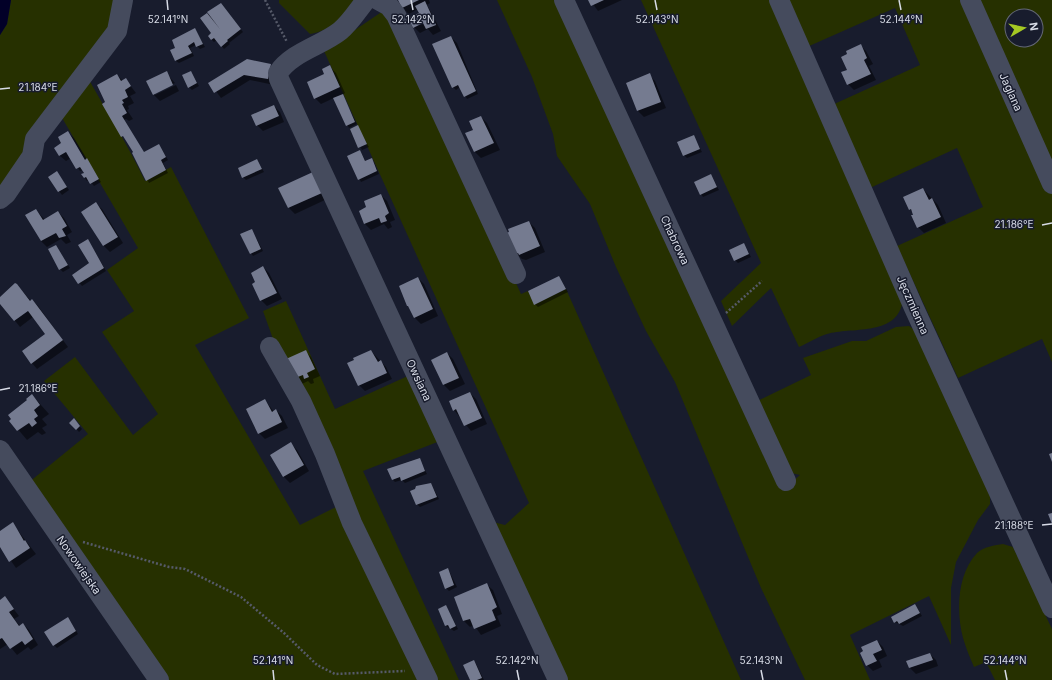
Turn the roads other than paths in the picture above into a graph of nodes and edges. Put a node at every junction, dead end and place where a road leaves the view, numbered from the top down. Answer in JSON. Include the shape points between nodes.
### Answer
{"nodes":[{"id":1,"x":123,"y":0,"type":"edge"},
{"id":2,"x":366,"y":0,"type":"edge"},
{"id":3,"x":378,"y":0,"type":"edge"},
{"id":4,"x":564,"y":0,"type":"edge"},
{"id":5,"x":778,"y":0,"type":"edge"},
{"id":6,"x":970,"y":0,"type":"edge"},
{"id":7,"x":1052,"y":184,"type":"edge"},
{"id":8,"x":0,"y":200,"type":"edge"},
{"id":9,"x":516,"y":274,"type":"dead end"},
{"id":10,"x":270,"y":348,"type":"dead end"},
{"id":11,"x":0,"y":450,"type":"edge"},
{"id":12,"x":786,"y":481,"type":"dead end"},
{"id":13,"x":1052,"y":608,"type":"edge"},
{"id":14,"x":427,"y":678,"type":"edge"},
{"id":15,"x":159,"y":680,"type":"edge"},
{"id":16,"x":558,"y":680,"type":"edge"}],
"edges":[{"from":1,"to":8,"type":"street","via":[[117,32],[35,139],[32,156]]},
{"from":2,"to":16,"type":"street","name":"Owsiana","via":[[341,30],[294,57],[278,74],[279,79]]},
{"from":3,"to":9,"type":"street","via":[[389,6],[396,14]]},
{"from":4,"to":12,"type":"street","name":"Chabrowa"},
{"from":5,"to":13,"type":"street","name":"Jęczmienna","via":[[914,308]]},
{"from":6,"to":7,"type":"street","name":"Jaglana"},
{"from":10,"to":14,"type":"street","via":[[301,402],[352,523]]},
{"from":11,"to":15,"type":"street","name":"Nowowiejska"}]}
